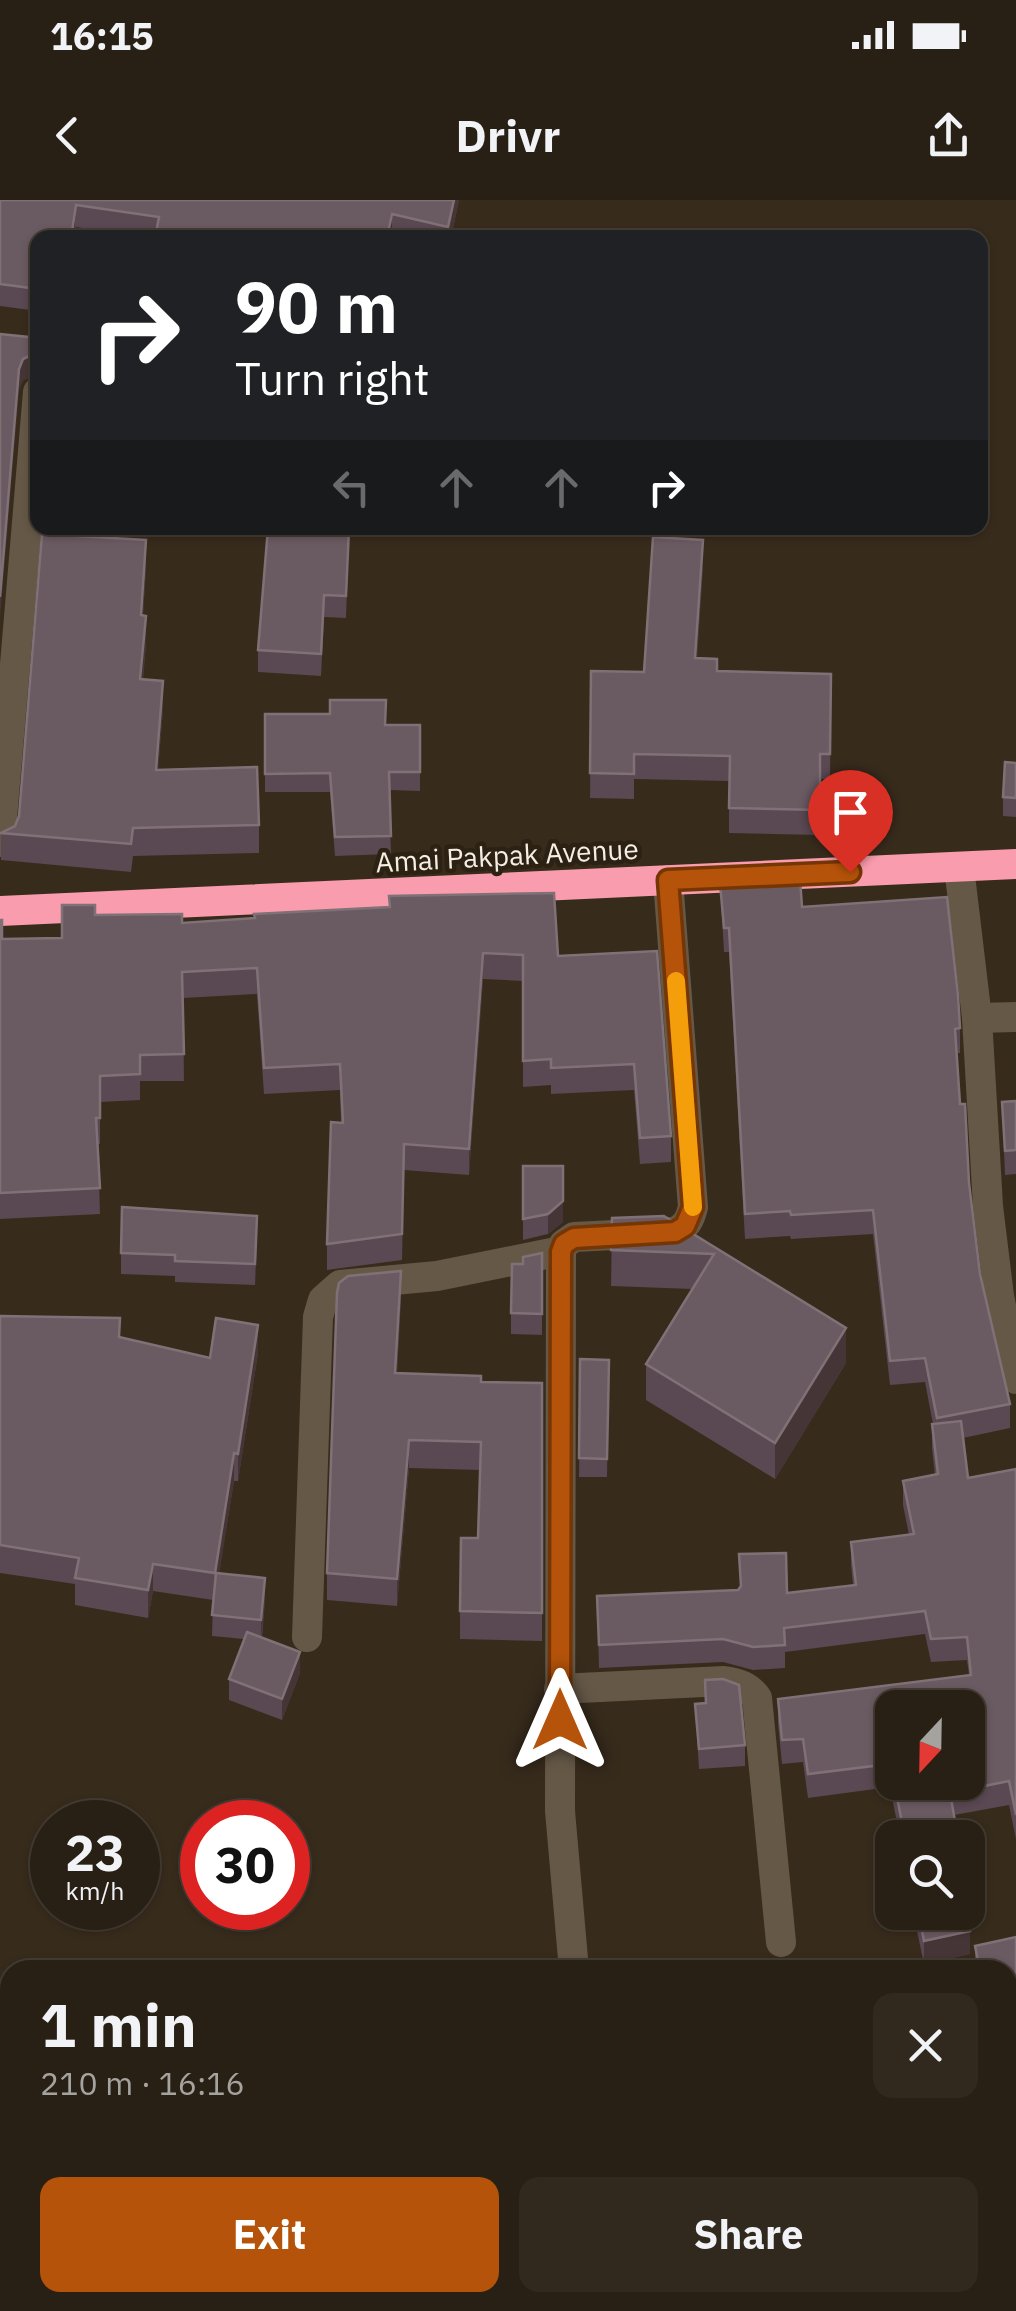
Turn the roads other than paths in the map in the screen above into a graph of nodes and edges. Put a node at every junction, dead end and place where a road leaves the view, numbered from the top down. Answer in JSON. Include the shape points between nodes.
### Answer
{"nodes":[{"id":1,"x":30,"y":487,"type":"edge"},
{"id":2,"x":0,"y":842,"type":"edge"},
{"id":3,"x":1016,"y":864,"type":"edge"},
{"id":4,"x":959,"y":867,"type":"junction"},
{"id":5,"x":668,"y":880,"type":"junction"},
{"id":6,"x":0,"y":911,"type":"edge"},
{"id":7,"x":1016,"y":1017,"type":"edge"},
{"id":8,"x":978,"y":1018,"type":"junction"},
{"id":9,"x":561,"y":1252,"type":"junction"},
{"id":10,"x":1016,"y":1379,"type":"edge"},
{"id":11,"x":308,"y":1638,"type":"dead end"},
{"id":12,"x":560,"y":1689,"type":"junction"},
{"id":13,"x":781,"y":1942,"type":"dead end"},
{"id":14,"x":573,"y":1960,"type":"edge"}],
"edges":[{"from":1,"to":2,"type":"street"},
{"from":3,"to":4,"type":"highway","name":"Amai Pakpak Avenue"},
{"from":4,"to":5,"type":"highway","name":"Amai Pakpak Avenue"},
{"from":4,"to":8,"type":"street"},
{"from":5,"to":6,"type":"highway","name":"Amai Pakpak Avenue"},
{"from":5,"to":9,"type":"street","via":[[690,1218],[675,1232],[574,1238]]},
{"from":7,"to":8,"type":"street"},
{"from":8,"to":10,"type":"street","via":[[988,1206]]},
{"from":9,"to":11,"type":"street","via":[[340,1286],[324,1300],[318,1317]]},
{"from":9,"to":12,"type":"street"},
{"from":12,"to":13,"type":"street","via":[[724,1681],[750,1689],[757,1698]]},
{"from":12,"to":14,"type":"street","via":[[560,1811]]}]}
